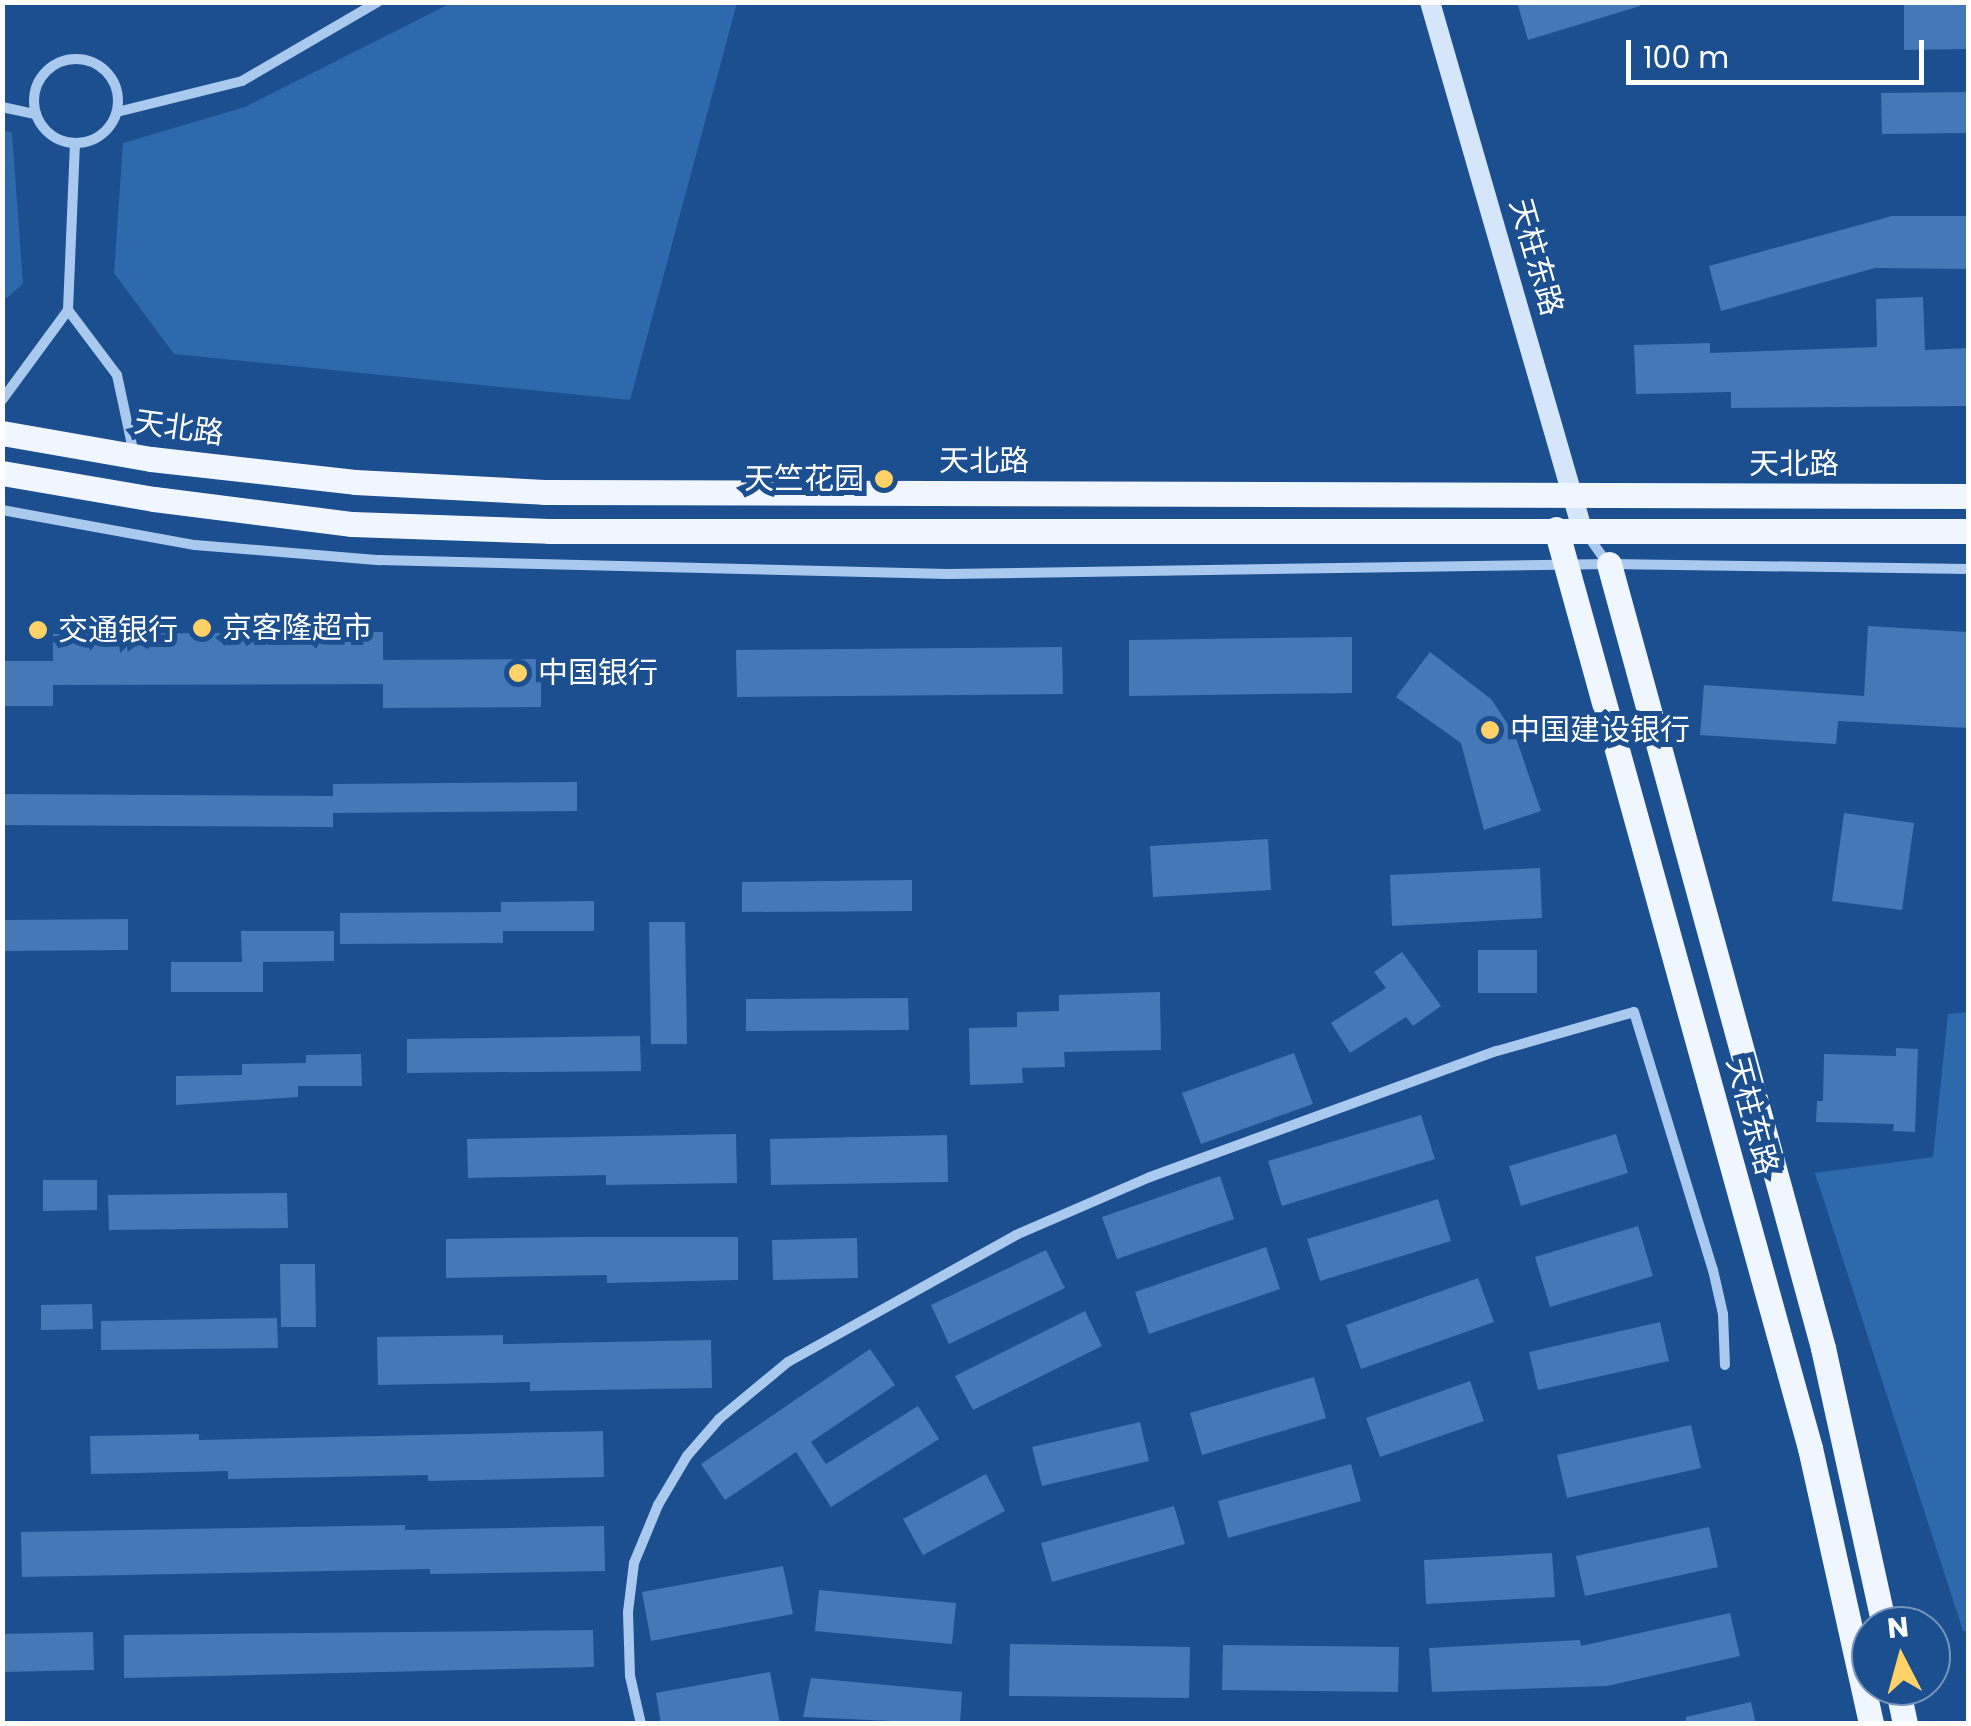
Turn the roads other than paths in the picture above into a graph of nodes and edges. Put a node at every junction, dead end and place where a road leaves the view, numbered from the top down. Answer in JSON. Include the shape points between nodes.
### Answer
{"nodes":[{"id":1,"x":378,"y":2,"type":"edge"},
{"id":2,"x":1430,"y":2,"type":"edge"},
{"id":3,"x":2,"y":107,"type":"edge"},
{"id":4,"x":117,"y":112,"type":"junction"},
{"id":5,"x":36,"y":114,"type":"junction"},
{"id":6,"x":75,"y":144,"type":"junction"},
{"id":7,"x":68,"y":310,"type":"junction"},
{"id":8,"x":2,"y":400,"type":"edge"},
{"id":9,"x":2,"y":432,"type":"edge"},
{"id":10,"x":134,"y":456,"type":"junction"},
{"id":11,"x":2,"y":473,"type":"edge"},
{"id":12,"x":1573,"y":496,"type":"junction"},
{"id":13,"x":1968,"y":496,"type":"edge"},
{"id":14,"x":2,"y":510,"type":"edge"},
{"id":15,"x":1569,"y":529,"type":"junction"},
{"id":16,"x":1968,"y":531,"type":"edge"},
{"id":17,"x":1609,"y":564,"type":"junction"},
{"id":18,"x":1568,"y":565,"type":"junction"},
{"id":19,"x":1968,"y":569,"type":"edge"},
{"id":20,"x":1726,"y":1364,"type":"dead end"},
{"id":21,"x":1880,"y":1606,"type":"edge"},
{"id":22,"x":641,"y":1724,"type":"edge"},
{"id":23,"x":1871,"y":1724,"type":"edge"}],
"edges":[{"from":1,"to":4,"type":"street","via":[[242,81]]},
{"from":2,"to":12,"type":"street","name":"天柱东路"},
{"from":3,"to":5,"type":"street"},
{"from":4,"to":5,"type":"street","via":[[114,82],[101,66],[80,58],[51,67],[39,81]]},
{"from":4,"to":6,"type":"street","via":[[103,134]]},
{"from":5,"to":6,"type":"street","via":[[54,137]]},
{"from":6,"to":7,"type":"street"},
{"from":7,"to":8,"type":"street"},
{"from":7,"to":10,"type":"street","via":[[116,374]]},
{"from":9,"to":10,"type":"main road","name":"天北路"},
{"from":10,"to":12,"type":"main road","name":"天北路","via":[[355,482],[544,492]]},
{"from":11,"to":15,"type":"main road","via":[[352,524],[549,531]]},
{"from":12,"to":13,"type":"main road","name":"天北路"},
{"from":12,"to":15,"type":"street","name":"天柱东路"},
{"from":14,"to":18,"type":"street","via":[[195,545],[379,560],[948,574]]},
{"from":15,"to":16,"type":"main road"},
{"from":15,"to":17,"type":"street"},
{"from":15,"to":18,"type":"main road","name":"天柱东路"},
{"from":17,"to":18,"type":"street"},
{"from":17,"to":19,"type":"street"},
{"from":17,"to":21,"type":"main road","name":"天柱东路","via":[[1822,1348]]},
{"from":18,"to":23,"type":"main road","name":"天柱东路","via":[[1810,1448]]},
{"from":20,"to":22,"type":"street","via":[[1713,1270],[1634,1012],[1496,1051],[1150,1177],[1016,1235],[788,1362],[687,1456],[634,1563],[630,1676]]}]}
